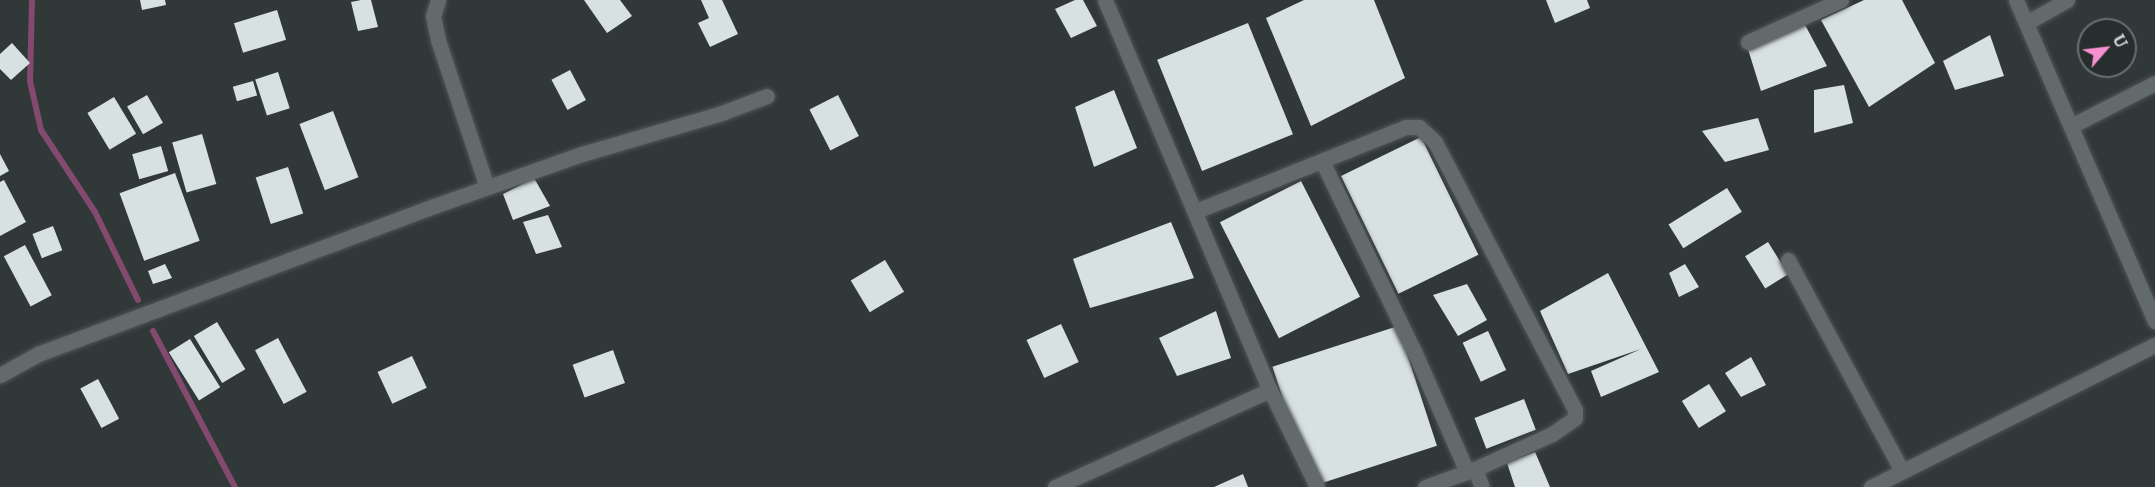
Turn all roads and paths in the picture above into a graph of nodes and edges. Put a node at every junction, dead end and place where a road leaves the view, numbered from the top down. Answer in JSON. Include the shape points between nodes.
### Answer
{"nodes":[{"id":1,"x":438,"y":0,"type":"edge"},
{"id":2,"x":1104,"y":0,"type":"edge"},
{"id":3,"x":1841,"y":0,"type":"edge"},
{"id":4,"x":2016,"y":0,"type":"edge"},
{"id":5,"x":2067,"y":0,"type":"edge"},
{"id":6,"x":2026,"y":23,"type":"junction"},
{"id":7,"x":1748,"y":42,"type":"dead end"},
{"id":8,"x":2155,"y":83,"type":"edge"},
{"id":9,"x":767,"y":96,"type":"dead end"},
{"id":10,"x":2071,"y":126,"type":"junction"},
{"id":11,"x":1323,"y":163,"type":"junction"},
{"id":12,"x":487,"y":187,"type":"junction"},
{"id":13,"x":1196,"y":211,"type":"junction"},
{"id":14,"x":1788,"y":260,"type":"dead end"},
{"id":15,"x":2155,"y":321,"type":"edge"},
{"id":16,"x":2155,"y":345,"type":"edge"},
{"id":17,"x":0,"y":375,"type":"edge"},
{"id":18,"x":1270,"y":390,"type":"junction"},
{"id":19,"x":1471,"y":471,"type":"junction"},
{"id":20,"x":1902,"y":471,"type":"junction"},
{"id":21,"x":1055,"y":487,"type":"edge"},
{"id":22,"x":1317,"y":487,"type":"edge"},
{"id":23,"x":1425,"y":487,"type":"edge"},
{"id":24,"x":1482,"y":487,"type":"edge"},
{"id":25,"x":1871,"y":487,"type":"edge"}],
"edges":[{"from":1,"to":12,"type":"street","via":[[434,16],[438,39]]},
{"from":2,"to":13,"type":"street"},
{"from":3,"to":7,"type":"street"},
{"from":4,"to":6,"type":"street"},
{"from":5,"to":6,"type":"street"},
{"from":6,"to":10,"type":"street"},
{"from":8,"to":10,"type":"street"},
{"from":9,"to":12,"type":"street"},
{"from":10,"to":15,"type":"street"},
{"from":11,"to":13,"type":"street"},
{"from":11,"to":19,"type":"street"},
{"from":11,"to":19,"type":"street","via":[[1406,128],[1419,127],[1435,142],[1575,410],[1575,418],[1552,434]]},
{"from":12,"to":17,"type":"street","via":[[38,354]]},
{"from":13,"to":18,"type":"street"},
{"from":14,"to":20,"type":"street"},
{"from":16,"to":20,"type":"street"},
{"from":18,"to":21,"type":"street"},
{"from":18,"to":22,"type":"street"},
{"from":19,"to":23,"type":"street"},
{"from":19,"to":24,"type":"street"},
{"from":20,"to":25,"type":"street"}]}
